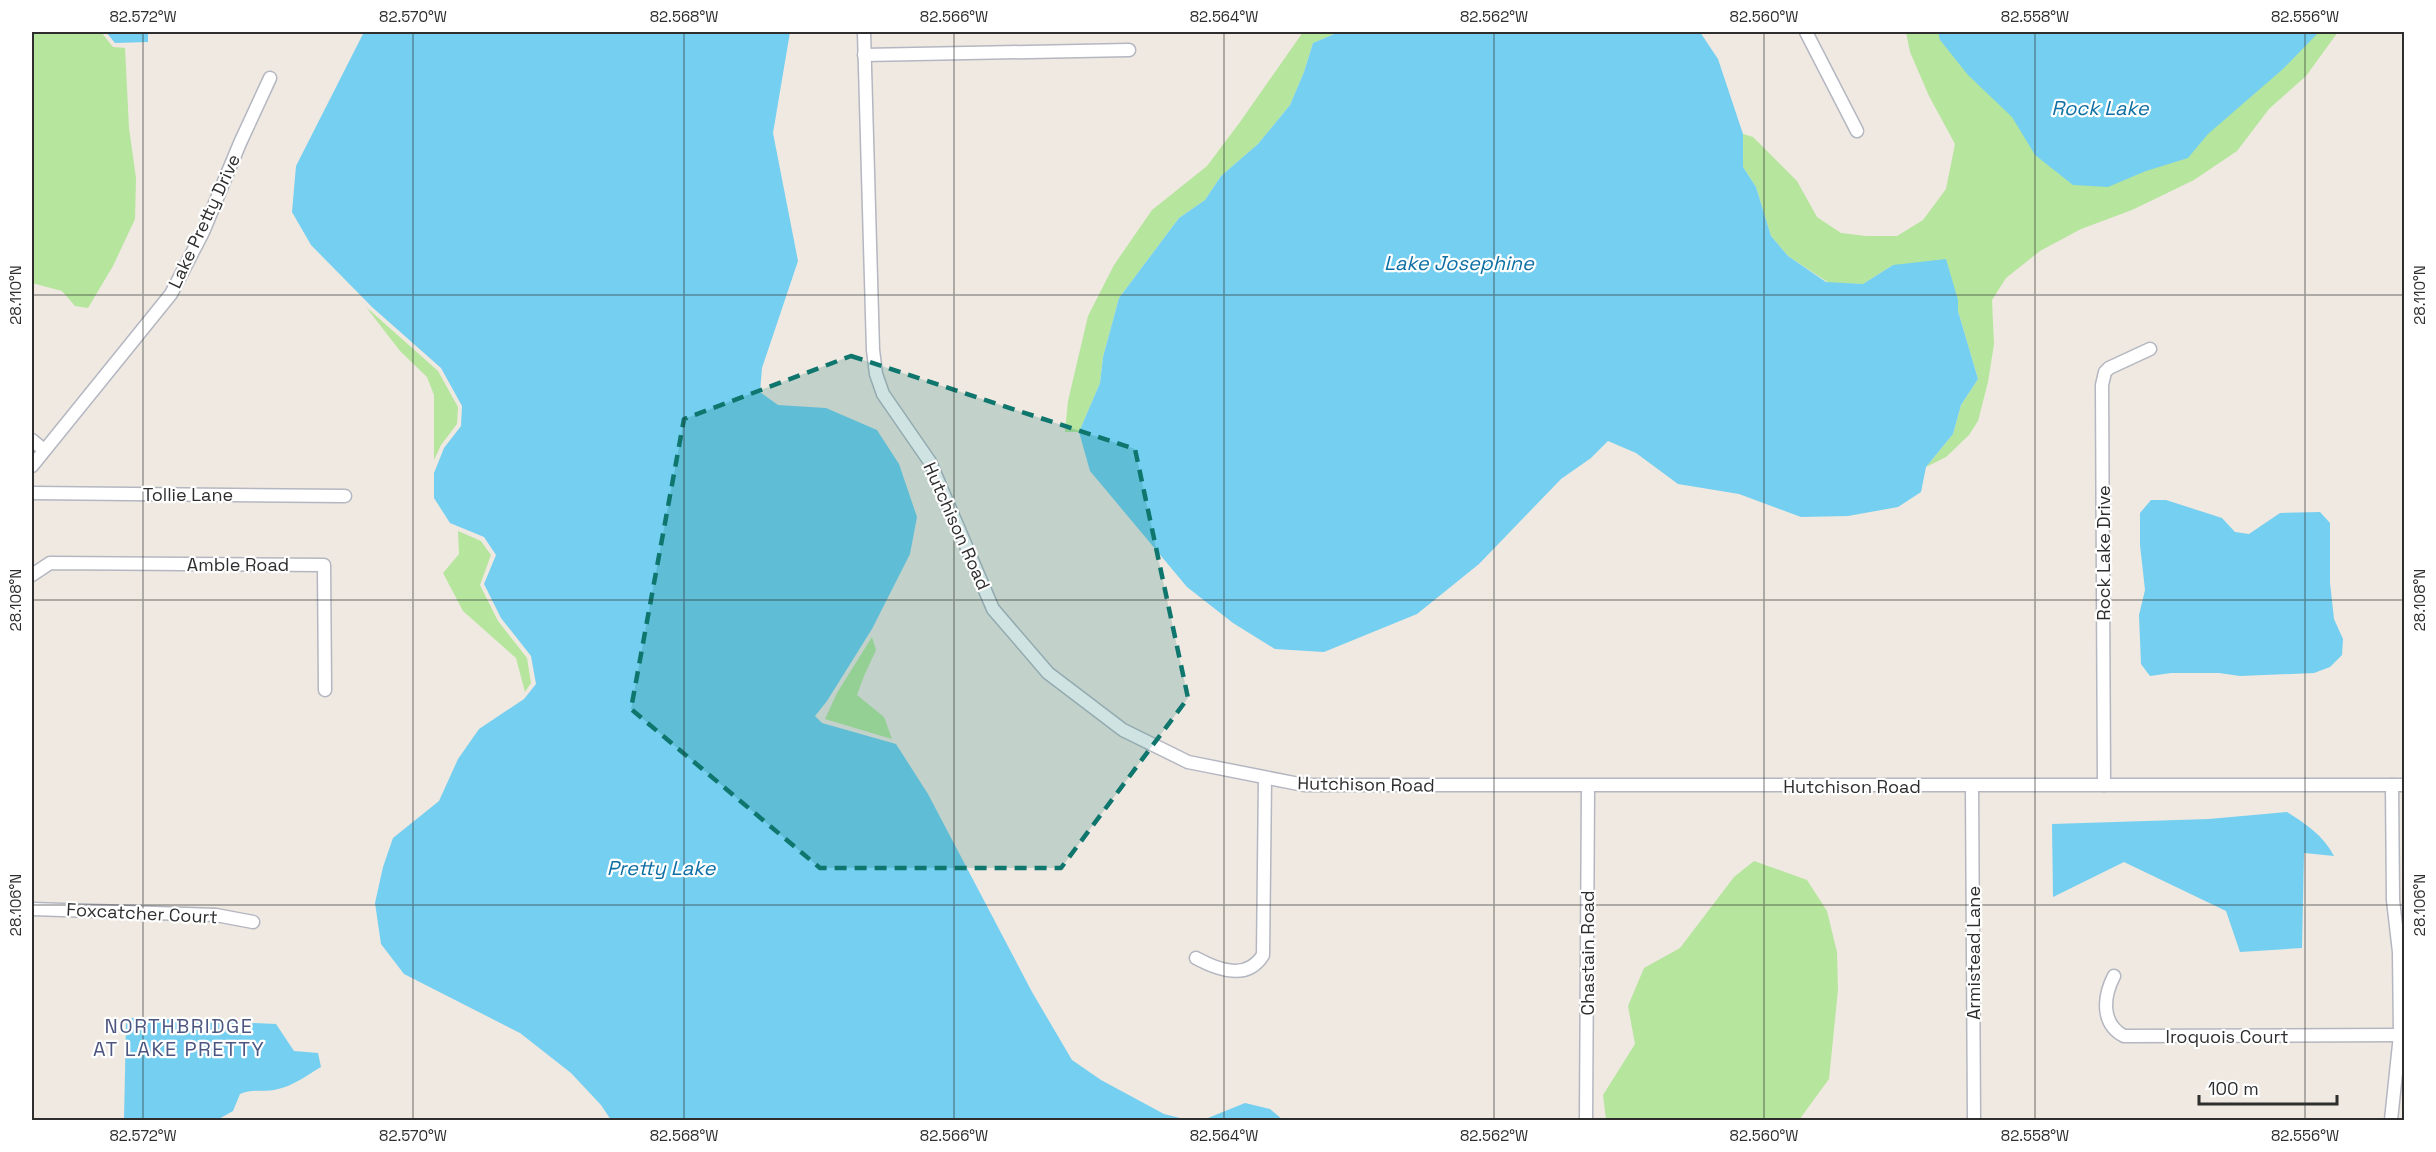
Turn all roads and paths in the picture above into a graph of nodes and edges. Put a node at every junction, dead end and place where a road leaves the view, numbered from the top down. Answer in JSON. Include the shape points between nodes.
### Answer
{"nodes":[{"id":1,"x":864,"y":32,"type":"edge"},
{"id":2,"x":1806,"y":32,"type":"edge"},
{"id":3,"x":1129,"y":50,"type":"dead end"},
{"id":4,"x":864,"y":55,"type":"junction"},
{"id":5,"x":270,"y":78,"type":"dead end"},
{"id":6,"x":1857,"y":131,"type":"dead end"},
{"id":7,"x":2150,"y":349,"type":"dead end"},
{"id":8,"x":32,"y":440,"type":"edge"},
{"id":9,"x":44,"y":450,"type":"junction"},
{"id":10,"x":32,"y":466,"type":"edge"},
{"id":11,"x":32,"y":493,"type":"edge"},
{"id":12,"x":345,"y":495,"type":"dead end"},
{"id":13,"x":32,"y":575,"type":"edge"},
{"id":14,"x":325,"y":690,"type":"dead end"},
{"id":15,"x":1265,"y":778,"type":"junction"},
{"id":16,"x":2104,"y":785,"type":"junction"},
{"id":17,"x":2398,"y":785,"type":"edge"},
{"id":18,"x":1588,"y":786,"type":"junction"},
{"id":19,"x":1972,"y":786,"type":"junction"},
{"id":20,"x":32,"y":909,"type":"edge"},
{"id":21,"x":253,"y":922,"type":"dead end"},
{"id":22,"x":1197,"y":958,"type":"dead end"},
{"id":23,"x":2114,"y":976,"type":"dead end"},
{"id":24,"x":2400,"y":1035,"type":"junction"},
{"id":25,"x":1586,"y":1120,"type":"edge"},
{"id":26,"x":1974,"y":1120,"type":"edge"},
{"id":27,"x":2391,"y":1120,"type":"edge"}],
"edges":[{"from":1,"to":4,"type":"street","name":"Hutchison Road"},
{"from":2,"to":6,"type":"street"},
{"from":3,"to":4,"type":"street"},
{"from":4,"to":15,"type":"street","name":"Hutchison Road","via":[[876,374],[883,394],[930,462],[993,609],[1048,673],[1123,730],[1188,762]]},
{"from":5,"to":9,"type":"street","name":"Lake Pretty Drive","via":[[203,232],[171,294]]},
{"from":7,"to":16,"type":"street","name":"Rock Lake Drive","via":[[2109,368],[2102,385]]},
{"from":8,"to":9,"type":"street"},
{"from":9,"to":10,"type":"street","name":"Lake Pretty Drive"},
{"from":11,"to":12,"type":"street","name":"Tollie Lane"},
{"from":13,"to":14,"type":"street","name":"Amble Road","via":[[50,563],[324,565]]},
{"from":15,"to":18,"type":"street","name":"Hutchison Road","via":[[1304,785]]},
{"from":15,"to":22,"type":"street","via":[[1263,955],[1254,968],[1245,971],[1218,968]]},
{"from":16,"to":17,"type":"street","name":"Hutchison Road"},
{"from":16,"to":19,"type":"street","name":"Hutchison Road"},
{"from":17,"to":24,"type":"street","via":[[2393,900],[2399,952]]},
{"from":18,"to":19,"type":"street","name":"Hutchison Road"},
{"from":18,"to":25,"type":"street","name":"Chastain Road"},
{"from":19,"to":26,"type":"street","name":"Armistead Lane"},
{"from":20,"to":21,"type":"street","name":"Foxcatcher Court","via":[[216,915]]},
{"from":23,"to":24,"type":"street","name":"Iroquois Court","via":[[2107,990],[2107,1021],[2124,1036]]},
{"from":24,"to":27,"type":"street"}]}
